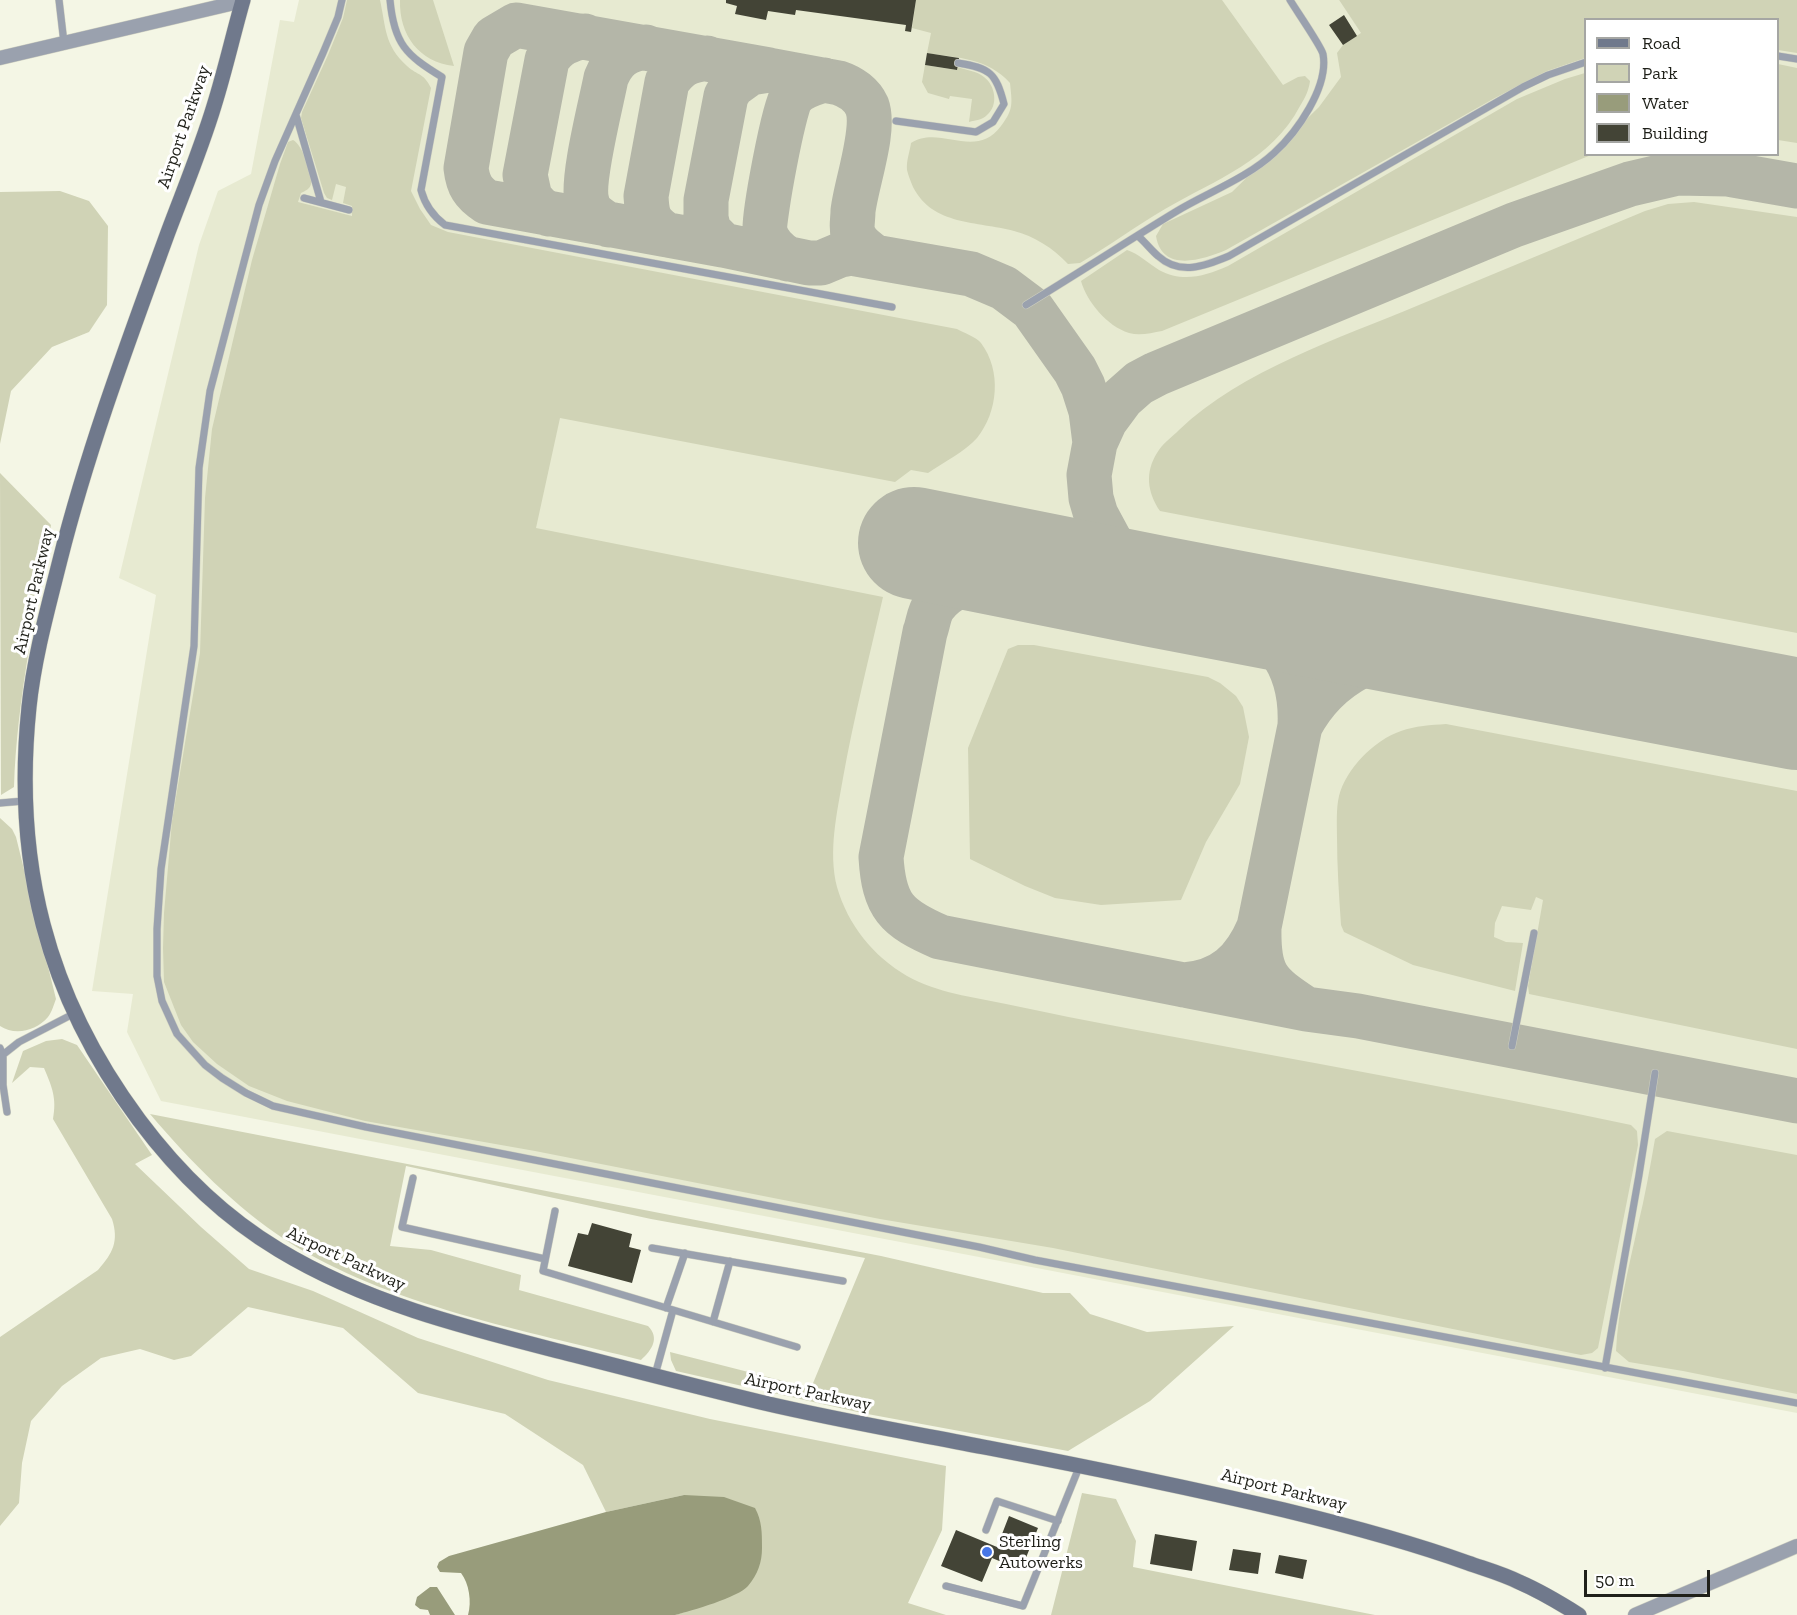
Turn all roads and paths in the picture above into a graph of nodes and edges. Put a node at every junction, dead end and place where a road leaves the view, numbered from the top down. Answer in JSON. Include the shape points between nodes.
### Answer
{"nodes":[{"id":1,"x":58,"y":0,"type":"edge"},
{"id":2,"x":243,"y":0,"type":"edge"},
{"id":3,"x":342,"y":0,"type":"edge"},
{"id":4,"x":390,"y":0,"type":"edge"},
{"id":5,"x":1290,"y":0,"type":"edge"},
{"id":6,"x":64,"y":43,"type":"junction"},
{"id":7,"x":1779,"y":56,"type":"edge"},
{"id":8,"x":0,"y":58,"type":"edge"},
{"id":9,"x":1797,"y":59,"type":"edge"},
{"id":10,"x":958,"y":63,"type":"dead end"},
{"id":11,"x":1584,"y":63,"type":"edge"},
{"id":12,"x":296,"y":115,"type":"junction"},
{"id":13,"x":896,"y":121,"type":"dead end"},
{"id":14,"x":304,"y":198,"type":"dead end"},
{"id":15,"x":321,"y":202,"type":"junction"},
{"id":16,"x":349,"y":210,"type":"dead end"},
{"id":17,"x":1137,"y":236,"type":"junction"},
{"id":18,"x":1026,"y":305,"type":"dead end"},
{"id":19,"x":891,"y":307,"type":"dead end"},
{"id":20,"x":24,"y":801,"type":"junction"},
{"id":21,"x":0,"y":803,"type":"edge"},
{"id":22,"x":1534,"y":933,"type":"dead end"},
{"id":23,"x":75,"y":1013,"type":"junction"},
{"id":24,"x":1512,"y":1046,"type":"dead end"},
{"id":25,"x":0,"y":1048,"type":"edge"},
{"id":26,"x":2,"y":1057,"type":"edge"},
{"id":27,"x":1655,"y":1073,"type":"dead end"},
{"id":28,"x":7,"y":1112,"type":"dead end"},
{"id":29,"x":413,"y":1179,"type":"dead end"},
{"id":30,"x":555,"y":1211,"type":"dead end"},
{"id":31,"x":652,"y":1248,"type":"dead end"},
{"id":32,"x":685,"y":1253,"type":"junction"},
{"id":33,"x":545,"y":1259,"type":"junction"},
{"id":34,"x":730,"y":1261,"type":"junction"},
{"id":35,"x":843,"y":1281,"type":"dead end"},
{"id":36,"x":670,"y":1309,"type":"junction"},
{"id":37,"x":713,"y":1322,"type":"junction"},
{"id":38,"x":797,"y":1347,"type":"dead end"},
{"id":39,"x":1605,"y":1368,"type":"junction"},
{"id":40,"x":655,"y":1375,"type":"junction"},
{"id":41,"x":1797,"y":1403,"type":"edge"},
{"id":42,"x":1080,"y":1465,"type":"junction"},
{"id":43,"x":1058,"y":1521,"type":"junction"},
{"id":44,"x":986,"y":1530,"type":"dead end"},
{"id":45,"x":1797,"y":1546,"type":"edge"},
{"id":46,"x":946,"y":1586,"type":"dead end"},
{"id":47,"x":1579,"y":1615,"type":"edge"},
{"id":48,"x":1635,"y":1615,"type":"edge"}],
"edges":[{"from":1,"to":6,"type":"lane"},
{"from":2,"to":6,"type":"street"},
{"from":2,"to":20,"type":"main road","name":"Airport Parkway","via":[[213,110],[109,393],[74,504],[29,704]]},
{"from":3,"to":12,"type":"lane"},
{"from":4,"to":19,"type":"lane","via":[[400,42],[416,61],[442,77],[422,190],[429,208],[445,225]]},
{"from":5,"to":17,"type":"lane","via":[[1323,53],[1321,81],[1304,117],[1290,137],[1254,168]]},
{"from":6,"to":8,"type":"street"},
{"from":7,"to":9,"type":"lane"},
{"from":10,"to":13,"type":"lane","via":[[989,72],[999,84],[1004,104],[993,122],[976,132]]},
{"from":11,"to":17,"type":"lane","via":[[1523,87],[1229,256],[1202,267],[1179,268],[1159,258]]},
{"from":12,"to":15,"type":"lane"},
{"from":12,"to":39,"type":"lane","via":[[256,217],[210,391],[199,468],[194,645],[161,869],[157,965],[168,1016],[177,1034],[205,1065],[273,1106],[366,1127]]},
{"from":14,"to":15,"type":"lane"},
{"from":15,"to":16,"type":"lane"},
{"from":17,"to":18,"type":"lane"},
{"from":20,"to":21,"type":"lane"},
{"from":20,"to":23,"type":"main road","name":"Airport Parkway","via":[[34,888],[51,952]]},
{"from":22,"to":24,"type":"lane"},
{"from":23,"to":26,"type":"lane","via":[[19,1042]]},
{"from":23,"to":40,"type":"main road","name":"Airport Parkway","via":[[117,1090],[152,1137],[205,1194],[278,1250],[357,1290],[415,1312]]},
{"from":25,"to":26,"type":"lane"},
{"from":26,"to":28,"type":"lane"},
{"from":27,"to":39,"type":"lane"},
{"from":29,"to":33,"type":"lane","via":[[402,1227]]},
{"from":30,"to":33,"type":"lane"},
{"from":31,"to":32,"type":"lane"},
{"from":32,"to":34,"type":"lane"},
{"from":32,"to":36,"type":"lane"},
{"from":33,"to":36,"type":"lane","via":[[543,1271]]},
{"from":34,"to":35,"type":"lane"},
{"from":34,"to":37,"type":"lane"},
{"from":36,"to":37,"type":"lane"},
{"from":36,"to":40,"type":"lane"},
{"from":37,"to":38,"type":"lane"},
{"from":39,"to":41,"type":"lane"},
{"from":40,"to":42,"type":"main road","name":"Airport Parkway","via":[[840,1420]]},
{"from":42,"to":43,"type":"lane"},
{"from":42,"to":47,"type":"main road","name":"Airport Parkway","via":[[1344,1524],[1427,1548],[1512,1578]]},
{"from":43,"to":44,"type":"lane","via":[[997,1501]]},
{"from":43,"to":46,"type":"lane","via":[[1023,1606]]},
{"from":45,"to":48,"type":"street"}]}
